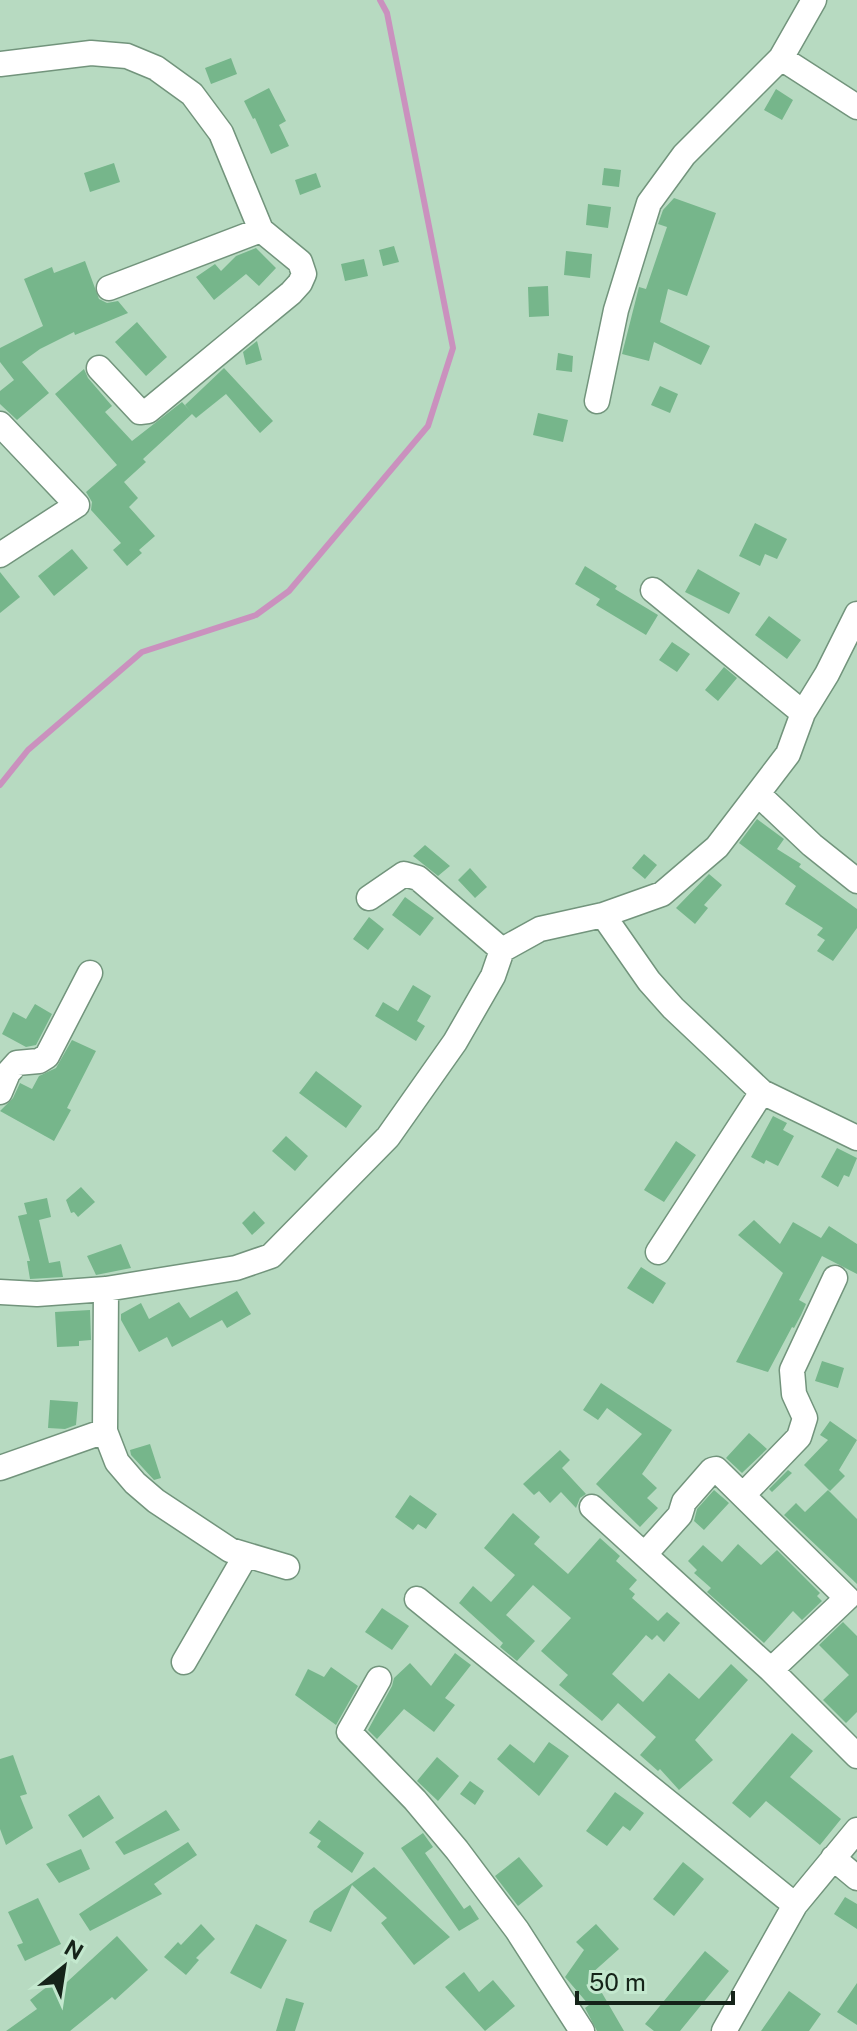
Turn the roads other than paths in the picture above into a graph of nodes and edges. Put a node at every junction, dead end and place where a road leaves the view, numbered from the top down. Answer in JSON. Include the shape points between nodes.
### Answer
{"nodes":[{"id":1,"x":814,"y":0,"type":"edge"},
{"id":2,"x":781,"y":58,"type":"junction"},
{"id":3,"x":0,"y":64,"type":"edge"},
{"id":4,"x":857,"y":107,"type":"edge"},
{"id":5,"x":261,"y":230,"type":"junction"},
{"id":6,"x":109,"y":288,"type":"dead end"},
{"id":7,"x":99,"y":368,"type":"dead end"},
{"id":8,"x":597,"y":401,"type":"dead end"},
{"id":9,"x":0,"y":424,"type":"edge"},
{"id":10,"x":0,"y":555,"type":"edge"},
{"id":11,"x":653,"y":590,"type":"dead end"},
{"id":12,"x":857,"y":614,"type":"edge"},
{"id":13,"x":803,"y":713,"type":"junction"},
{"id":14,"x":758,"y":794,"type":"junction"},
{"id":15,"x":857,"y":881,"type":"edge"},
{"id":16,"x":369,"y":898,"type":"dead end"},
{"id":17,"x":603,"y":915,"type":"junction"},
{"id":18,"x":502,"y":950,"type":"junction"},
{"id":19,"x":90,"y":973,"type":"dead end"},
{"id":20,"x":0,"y":1092,"type":"edge"},
{"id":21,"x":762,"y":1092,"type":"junction"},
{"id":22,"x":857,"y":1138,"type":"edge"},
{"id":23,"x":658,"y":1252,"type":"dead end"},
{"id":24,"x":835,"y":1278,"type":"dead end"},
{"id":25,"x":106,"y":1289,"type":"junction"},
{"id":26,"x":0,"y":1292,"type":"edge"},
{"id":27,"x":105,"y":1431,"type":"junction"},
{"id":28,"x":0,"y":1468,"type":"edge"},
{"id":29,"x":744,"y":1494,"type":"junction"},
{"id":30,"x":592,"y":1507,"type":"dead end"},
{"id":31,"x":645,"y":1554,"type":"junction"},
{"id":32,"x":246,"y":1555,"type":"junction"},
{"id":33,"x":287,"y":1567,"type":"dead end"},
{"id":34,"x":852,"y":1598,"type":"edge"},
{"id":35,"x":417,"y":1599,"type":"dead end"},
{"id":36,"x":184,"y":1662,"type":"dead end"},
{"id":37,"x":771,"y":1670,"type":"junction"},
{"id":38,"x":379,"y":1679,"type":"dead end"},
{"id":39,"x":857,"y":1756,"type":"edge"},
{"id":40,"x":857,"y":1830,"type":"edge"},
{"id":41,"x":833,"y":1858,"type":"junction"},
{"id":42,"x":857,"y":1878,"type":"edge"},
{"id":43,"x":795,"y":1905,"type":"junction"},
{"id":44,"x":582,"y":2031,"type":"edge"},
{"id":45,"x":724,"y":2031,"type":"edge"}],
"edges":[{"from":1,"to":2,"type":"street"},
{"from":2,"to":4,"type":"street"},
{"from":2,"to":8,"type":"street","via":[[684,155],[649,203],[616,310]]},
{"from":3,"to":5,"type":"street","via":[[91,53],[127,56],[156,68],[192,94],[221,133]]},
{"from":5,"to":6,"type":"street"},
{"from":5,"to":7,"type":"street","via":[[300,262],[304,274],[291,293],[148,411],[133,406]]},
{"from":9,"to":10,"type":"street","via":[[77,505]]},
{"from":11,"to":13,"type":"street"},
{"from":12,"to":13,"type":"street"},
{"from":13,"to":14,"type":"street","via":[[788,754]]},
{"from":14,"to":15,"type":"street"},
{"from":14,"to":17,"type":"street","via":[[717,847],[662,894]]},
{"from":16,"to":18,"type":"street","via":[[404,874],[418,878]]},
{"from":17,"to":18,"type":"street","via":[[540,929]]},
{"from":17,"to":21,"type":"street","via":[[673,1008]]},
{"from":18,"to":25,"type":"street","via":[[455,1042],[388,1137],[271,1256],[236,1268]]},
{"from":19,"to":20,"type":"street","via":[[47,1056],[17,1063]]},
{"from":21,"to":22,"type":"street"},
{"from":21,"to":23,"type":"street"},
{"from":24,"to":29,"type":"street","via":[[792,1370],[794,1394],[805,1418],[799,1437]]},
{"from":25,"to":26,"type":"street"},
{"from":25,"to":27,"type":"street"},
{"from":27,"to":28,"type":"street"},
{"from":27,"to":32,"type":"street","via":[[117,1462],[135,1483],[230,1550]]},
{"from":29,"to":31,"type":"street","via":[[712,1470]]},
{"from":29,"to":34,"type":"street"},
{"from":30,"to":31,"type":"street"},
{"from":31,"to":37,"type":"street"},
{"from":32,"to":33,"type":"street"},
{"from":32,"to":36,"type":"street"},
{"from":34,"to":37,"type":"street"},
{"from":35,"to":43,"type":"street"},
{"from":37,"to":39,"type":"street"},
{"from":38,"to":44,"type":"street","via":[[349,1732],[457,1850]]},
{"from":40,"to":41,"type":"street"},
{"from":41,"to":42,"type":"street"},
{"from":41,"to":43,"type":"street"},
{"from":43,"to":45,"type":"street"}]}
